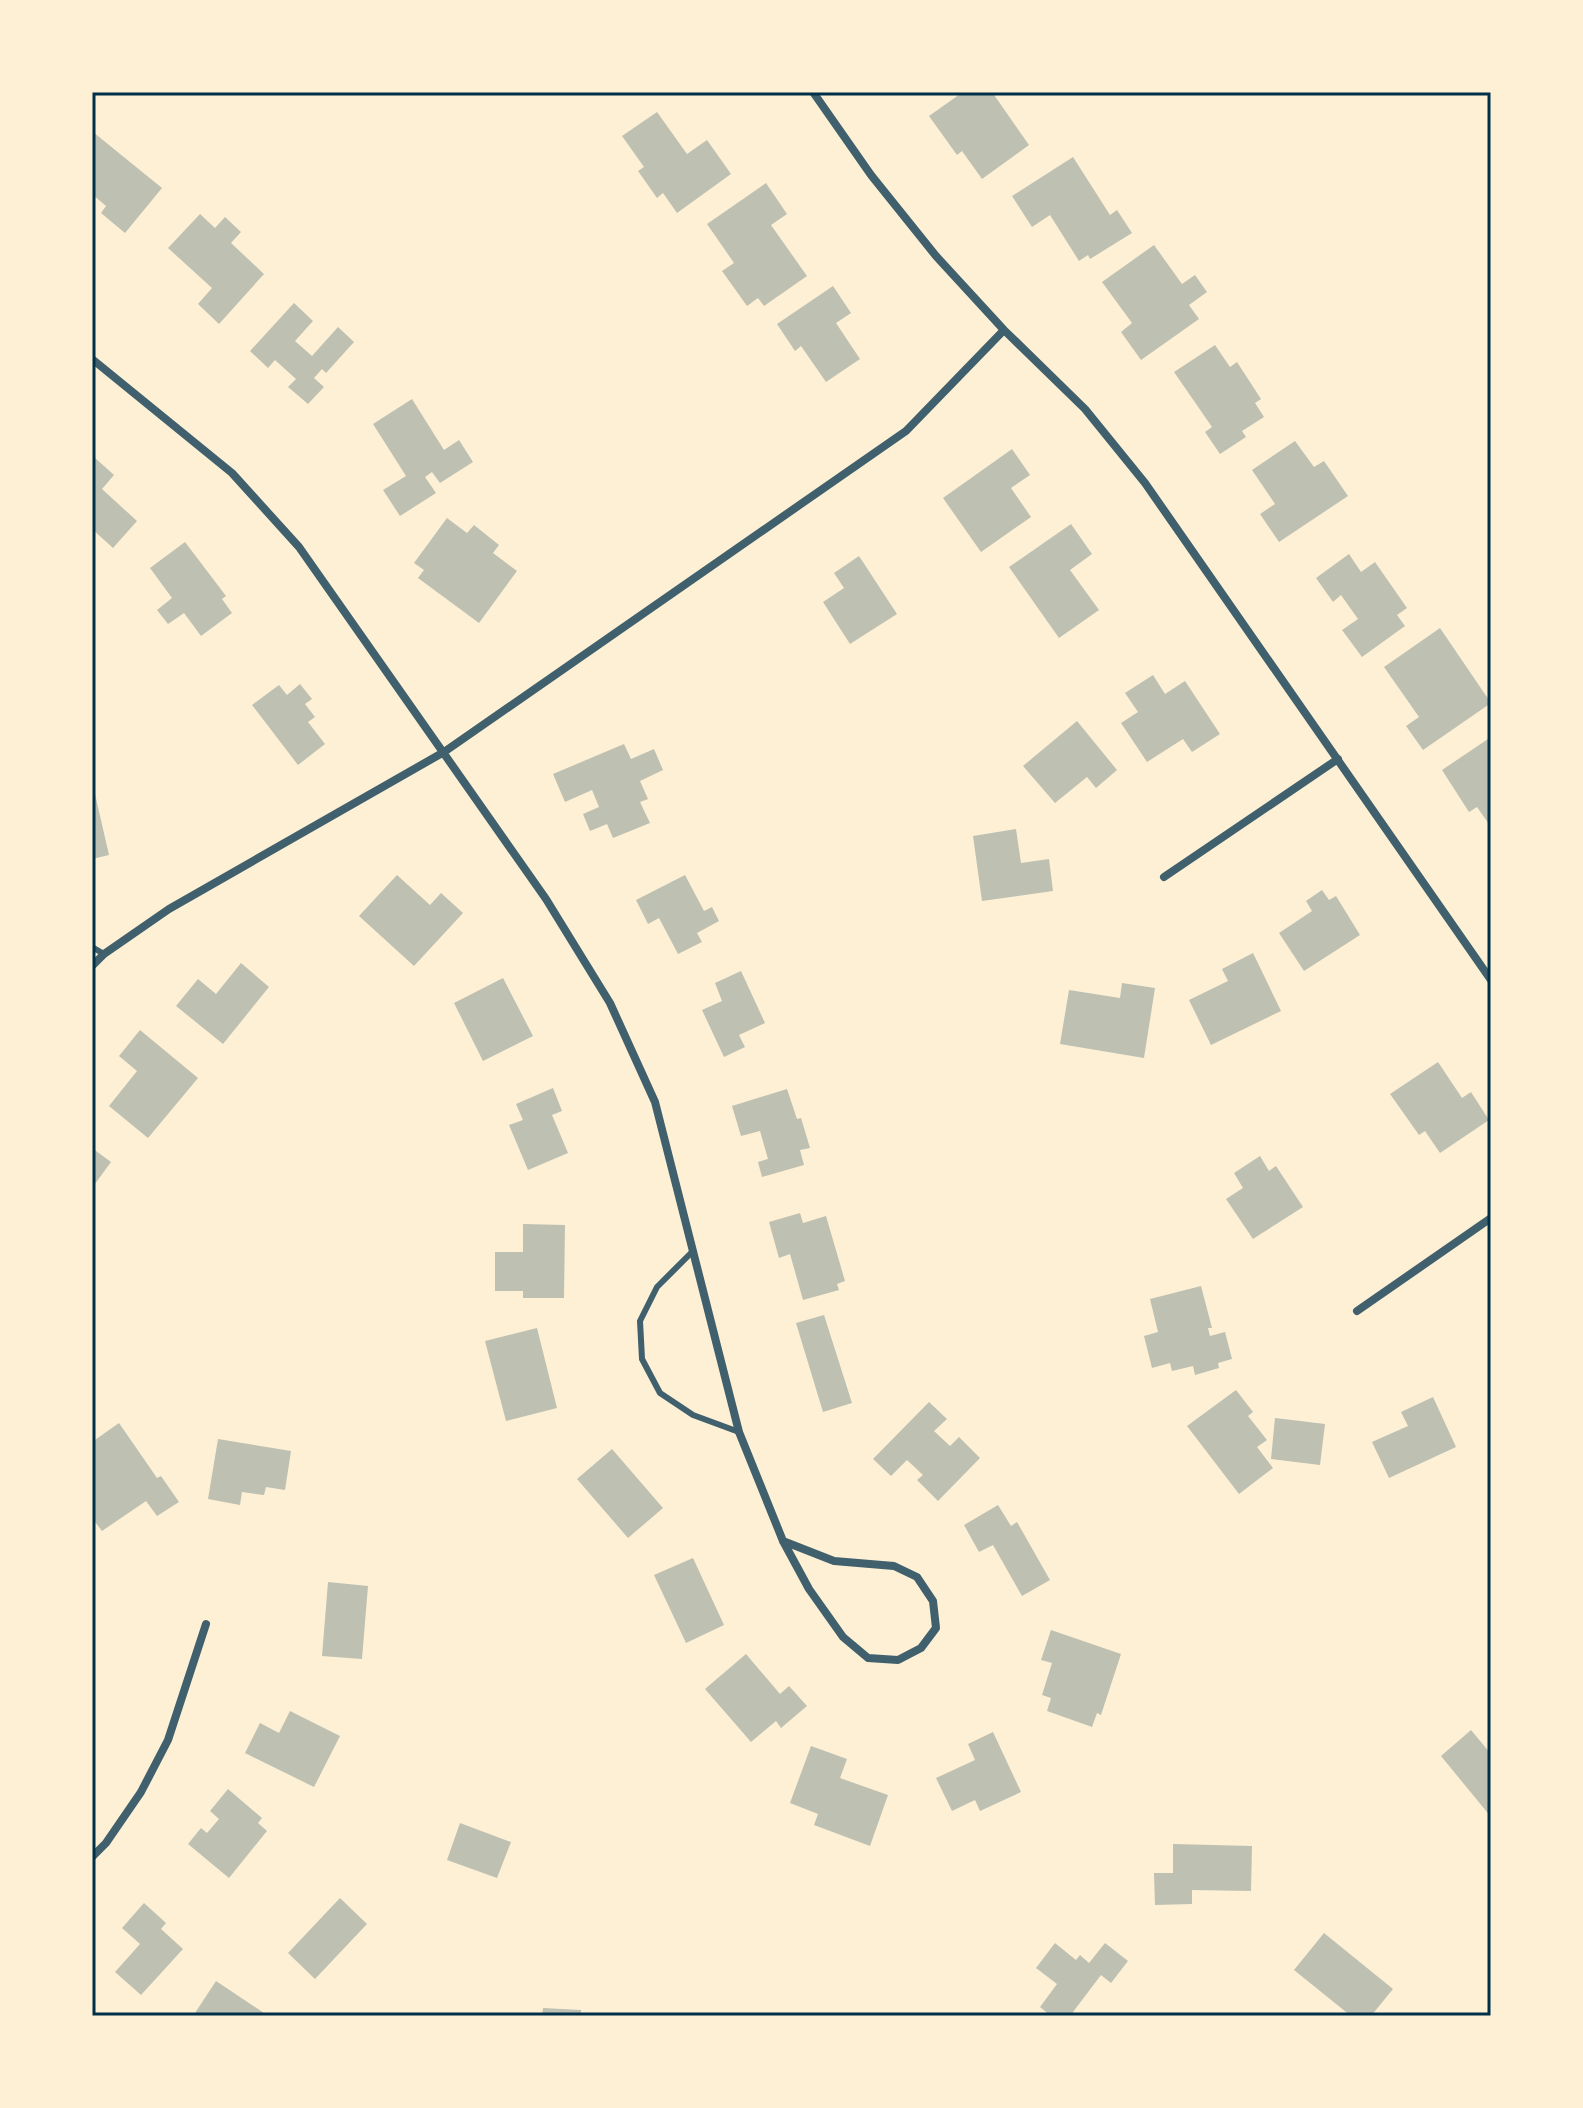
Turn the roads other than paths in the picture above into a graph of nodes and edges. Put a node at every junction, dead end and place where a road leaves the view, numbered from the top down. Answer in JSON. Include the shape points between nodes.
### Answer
{"nodes":[{"id":1,"x":813,"y":92,"type":"edge"},
{"id":2,"x":1004,"y":330,"type":"junction"},
{"id":3,"x":92,"y":359,"type":"edge"},
{"id":4,"x":444,"y":752,"type":"junction"},
{"id":5,"x":1338,"y":759,"type":"junction"},
{"id":6,"x":1164,"y":877,"type":"dead end"},
{"id":7,"x":92,"y":947,"type":"edge"},
{"id":8,"x":104,"y":954,"type":"junction"},
{"id":9,"x":92,"y":966,"type":"edge"},
{"id":10,"x":1491,"y":980,"type":"edge"},
{"id":11,"x":1491,"y":1218,"type":"edge"},
{"id":12,"x":692,"y":1252,"type":"junction"},
{"id":13,"x":1357,"y":1311,"type":"dead end"},
{"id":14,"x":739,"y":1432,"type":"junction"},
{"id":15,"x":783,"y":1541,"type":"junction"},
{"id":16,"x":206,"y":1624,"type":"dead end"},
{"id":17,"x":92,"y":1857,"type":"edge"}],
"edges":[{"from":1,"to":2,"type":"street","via":[[917,233]]},
{"from":2,"to":4,"type":"street","via":[[906,431]]},
{"from":2,"to":5,"type":"street","via":[[1085,409],[1145,483]]},
{"from":3,"to":4,"type":"street","via":[[232,473],[299,547]]},
{"from":4,"to":8,"type":"street","via":[[169,909]]},
{"from":4,"to":12,"type":"street","via":[[610,1003],[655,1102]]},
{"from":5,"to":6,"type":"street"},
{"from":5,"to":10,"type":"street"},
{"from":7,"to":8,"type":"lane"},
{"from":8,"to":9,"type":"street"},
{"from":11,"to":13,"type":"street"},
{"from":12,"to":14,"type":"street"},
{"from":12,"to":14,"type":"lane","via":[[657,1287],[640,1321],[642,1359],[660,1393],[693,1415]]},
{"from":14,"to":15,"type":"street"},
{"from":15,"to":15,"type":"street","via":[[834,1561],[894,1566],[917,1577],[933,1601],[936,1628],[921,1648],[898,1660],[868,1658],[843,1637]]},
{"from":16,"to":17,"type":"street","via":[[168,1740],[141,1792]]}]}
